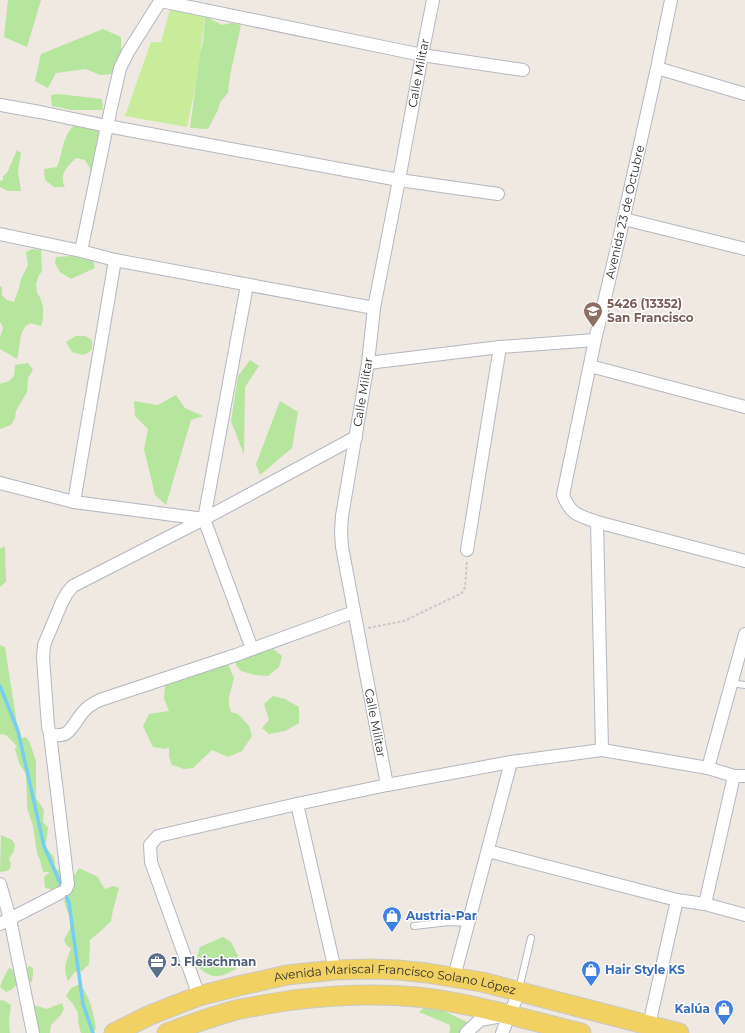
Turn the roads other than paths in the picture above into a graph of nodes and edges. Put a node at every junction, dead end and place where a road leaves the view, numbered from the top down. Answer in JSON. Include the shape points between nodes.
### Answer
{"nodes":[{"id":1,"x":161,"y":0,"type":"edge"},
{"id":2,"x":433,"y":0,"type":"edge"},
{"id":3,"x":671,"y":0,"type":"edge"},
{"id":4,"x":422,"y":54,"type":"junction"},
{"id":5,"x":657,"y":68,"type":"junction"},
{"id":6,"x":523,"y":70,"type":"dead end"},
{"id":7,"x":745,"y":94,"type":"edge"},
{"id":8,"x":0,"y":105,"type":"edge"},
{"id":9,"x":107,"y":126,"type":"junction"},
{"id":10,"x":399,"y":180,"type":"junction"},
{"id":11,"x":498,"y":194,"type":"dead end"},
{"id":12,"x":624,"y":219,"type":"junction"},
{"id":13,"x":0,"y":234,"type":"edge"},
{"id":14,"x":745,"y":249,"type":"edge"},
{"id":15,"x":81,"y":251,"type":"junction"},
{"id":16,"x":115,"y":260,"type":"junction"},
{"id":17,"x":246,"y":285,"type":"junction"},
{"id":18,"x":374,"y":308,"type":"junction"},
{"id":19,"x":595,"y":340,"type":"junction"},
{"id":20,"x":500,"y":347,"type":"junction"},
{"id":21,"x":368,"y":363,"type":"junction"},
{"id":22,"x":590,"y":366,"type":"junction"},
{"id":23,"x":745,"y":407,"type":"edge"},
{"id":24,"x":356,"y":437,"type":"junction"},
{"id":25,"x":0,"y":483,"type":"edge"},
{"id":26,"x":74,"y":502,"type":"junction"},
{"id":27,"x":204,"y":519,"type":"junction"},
{"id":28,"x":597,"y":522,"type":"junction"},
{"id":29,"x":467,"y":550,"type":"road end"},
{"id":30,"x":745,"y":561,"type":"edge"},
{"id":31,"x":354,"y":612,"type":"junction"},
{"id":32,"x":745,"y":634,"type":"edge"},
{"id":33,"x":252,"y":649,"type":"junction"},
{"id":34,"x":732,"y":683,"type":"junction"},
{"id":35,"x":745,"y":686,"type":"edge"},
{"id":36,"x":50,"y":734,"type":"junction"},
{"id":37,"x":602,"y":750,"type":"junction"},
{"id":38,"x":511,"y":762,"type":"junction"},
{"id":39,"x":708,"y":768,"type":"junction"},
{"id":40,"x":740,"y":776,"type":"edge"},
{"id":41,"x":387,"y":785,"type":"junction"},
{"id":42,"x":297,"y":804,"type":"junction"},
{"id":43,"x":488,"y":851,"type":"junction"},
{"id":44,"x":0,"y":884,"type":"edge"},
{"id":45,"x":677,"y":900,"type":"junction"},
{"id":46,"x":705,"y":904,"type":"junction"},
{"id":47,"x":745,"y":915,"type":"edge"},
{"id":48,"x":5,"y":921,"type":"edge"},
{"id":49,"x":469,"y":923,"type":"junction"},
{"id":50,"x":414,"y":926,"type":"dead end"},
{"id":51,"x":531,"y":938,"type":"dead end"},
{"id":52,"x":335,"y":970,"type":"junction"},
{"id":53,"x":454,"y":977,"type":"junction"},
{"id":54,"x":519,"y":992,"type":"junction"},
{"id":55,"x":199,"y":996,"type":"junction"},
{"id":56,"x":509,"y":1015,"type":"junction"},
{"id":57,"x":649,"y":1025,"type":"junction"},
{"id":58,"x":32,"y":1033,"type":"edge"},
{"id":59,"x":114,"y":1033,"type":"edge"},
{"id":60,"x":167,"y":1033,"type":"edge"},
{"id":61,"x":466,"y":1033,"type":"edge"},
{"id":62,"x":502,"y":1033,"type":"edge"},
{"id":63,"x":581,"y":1033,"type":"edge"},
{"id":64,"x":679,"y":1033,"type":"edge"}],
"edges":[{"from":1,"to":4,"type":"street"},
{"from":1,"to":9,"type":"street","via":[[120,68]]},
{"from":2,"to":4,"type":"street","name":"Calle Militar"},
{"from":3,"to":5,"type":"street","name":"Avenida 23 de Octubre"},
{"from":4,"to":6,"type":"street"},
{"from":4,"to":10,"type":"street","name":"Calle Militar"},
{"from":5,"to":7,"type":"street"},
{"from":5,"to":12,"type":"street","name":"Avenida 23 de Octubre"},
{"from":8,"to":9,"type":"street"},
{"from":9,"to":10,"type":"street"},
{"from":9,"to":15,"type":"street"},
{"from":10,"to":11,"type":"street"},
{"from":10,"to":18,"type":"street","name":"Calle Militar"},
{"from":12,"to":14,"type":"street"},
{"from":12,"to":19,"type":"street","name":"Avenida 23 de Octubre"},
{"from":13,"to":15,"type":"street"},
{"from":15,"to":16,"type":"street"},
{"from":16,"to":17,"type":"street"},
{"from":16,"to":26,"type":"street"},
{"from":17,"to":18,"type":"street"},
{"from":17,"to":27,"type":"street"},
{"from":18,"to":21,"type":"street","name":"Calle Militar"},
{"from":19,"to":20,"type":"street"},
{"from":19,"to":22,"type":"street","name":"Avenida 23 de Octubre"},
{"from":20,"to":21,"type":"street"},
{"from":20,"to":29,"type":"street"},
{"from":21,"to":24,"type":"street","name":"Calle Militar"},
{"from":22,"to":23,"type":"street"},
{"from":22,"to":28,"type":"street","name":"Avenida 23 de Octubre","via":[[563,495],[574,513]]},
{"from":24,"to":27,"type":"street"},
{"from":24,"to":31,"type":"street","name":"Calle Militar","via":[[341,532]]},
{"from":25,"to":26,"type":"street"},
{"from":26,"to":27,"type":"street"},
{"from":27,"to":33,"type":"street"},
{"from":27,"to":36,"type":"street","via":[[72,586],[44,645],[43,666]]},
{"from":28,"to":30,"type":"street"},
{"from":28,"to":37,"type":"street"},
{"from":31,"to":33,"type":"street"},
{"from":31,"to":41,"type":"street","name":"Calle Militar"},
{"from":32,"to":34,"type":"street"},
{"from":33,"to":36,"type":"street","via":[[100,700],[84,710],[65,735]]},
{"from":34,"to":35,"type":"lane"},
{"from":34,"to":39,"type":"street"},
{"from":36,"to":48,"type":"street","via":[[68,884],[63,891]]},
{"from":37,"to":38,"type":"street"},
{"from":37,"to":39,"type":"street"},
{"from":38,"to":41,"type":"street"},
{"from":38,"to":43,"type":"street"},
{"from":39,"to":40,"type":"street"},
{"from":40,"to":46,"type":"street"},
{"from":41,"to":42,"type":"street"},
{"from":42,"to":52,"type":"street"},
{"from":42,"to":55,"type":"street","via":[[158,836],[150,845],[151,862]]},
{"from":43,"to":45,"type":"street"},
{"from":43,"to":49,"type":"street"},
{"from":44,"to":48,"type":"street"},
{"from":45,"to":46,"type":"street"},
{"from":45,"to":57,"type":"street"},
{"from":46,"to":47,"type":"street"},
{"from":48,"to":58,"type":"street"},
{"from":49,"to":50,"type":"lane","via":[[450,922]]},
{"from":49,"to":53,"type":"street"},
{"from":51,"to":54,"type":"lane"},
{"from":52,"to":53,"type":"main road","name":"Avenida Mariscal Francisco Solano López","via":[[398,970]]},
{"from":52,"to":55,"type":"main road","name":"Avenida Mariscal Francisco Solano López","via":[[273,978]]},
{"from":53,"to":54,"type":"main road","name":"Avenida Mariscal Francisco Solano López"},
{"from":54,"to":56,"type":"street"},
{"from":54,"to":57,"type":"main road","name":"Avenida Mariscal Francisco Solano López"},
{"from":55,"to":59,"type":"main road","name":"Avenida Mariscal Francisco Solano López","via":[[148,1016]]},
{"from":56,"to":60,"type":"main road","name":"Avenida Mariscal Francisco Solano López","via":[[417,997],[344,995],[242,1009]]},
{"from":56,"to":61,"type":"street","via":[[480,1020]]},
{"from":56,"to":62,"type":"street"},
{"from":56,"to":63,"type":"main road","name":"Avenida Mariscal Francisco Solano López"},
{"from":57,"to":64,"type":"main road","name":"Avenida Mariscal Francisco Solano López"}]}
